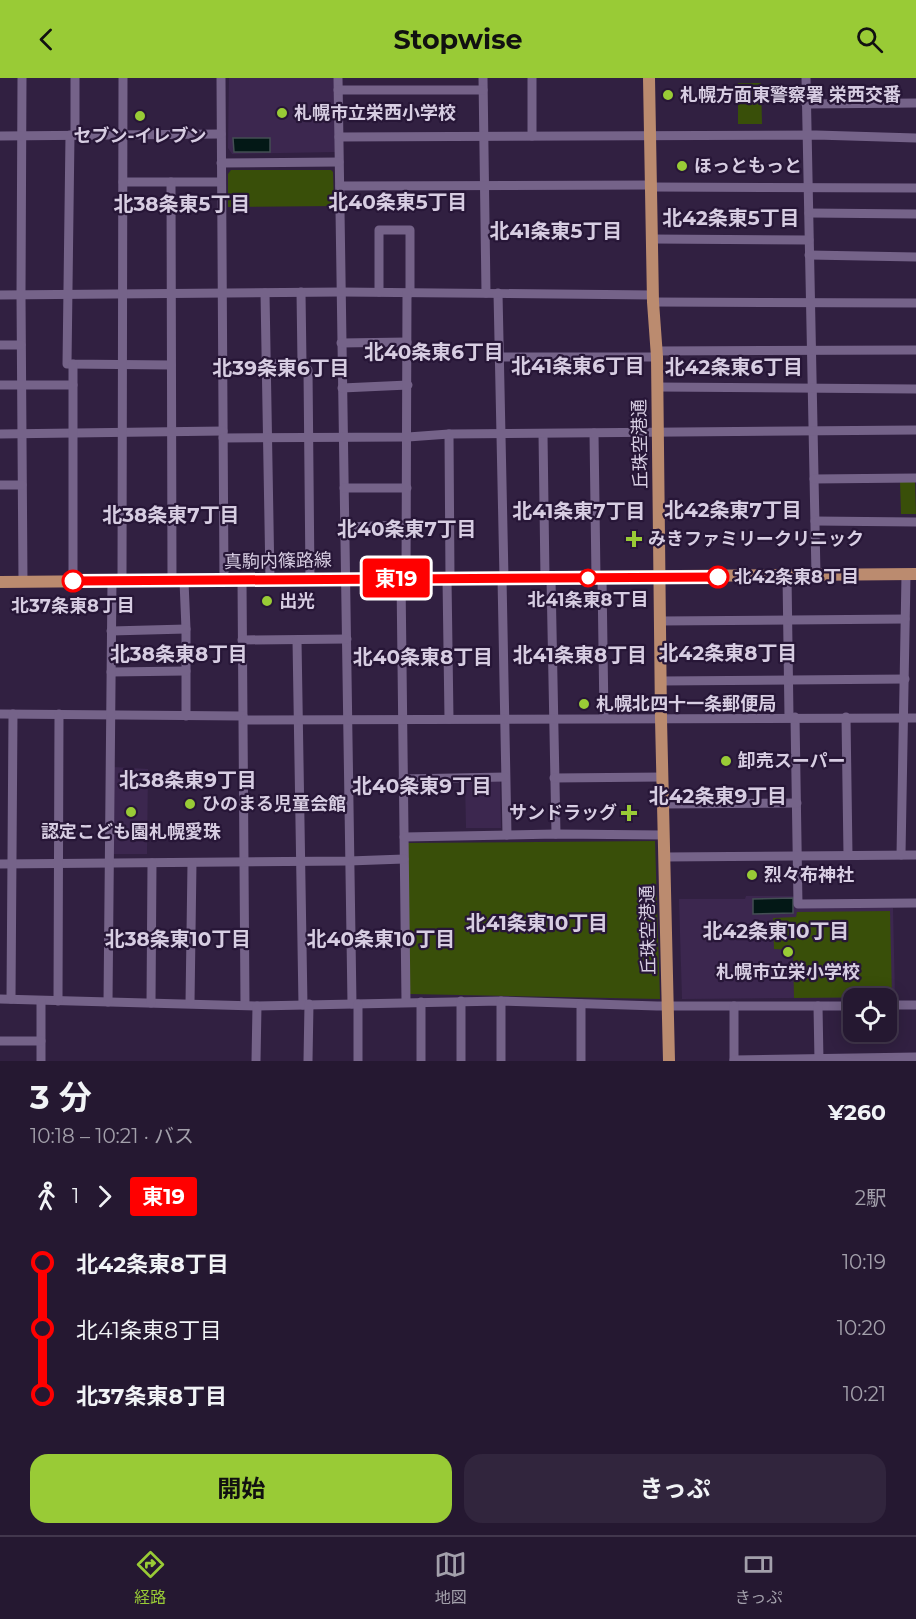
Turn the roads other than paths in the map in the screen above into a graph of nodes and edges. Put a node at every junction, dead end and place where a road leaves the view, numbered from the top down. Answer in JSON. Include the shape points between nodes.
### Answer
{"nodes":[{"id":1,"x":22,"y":78,"type":"edge"},
{"id":2,"x":75,"y":78,"type":"edge"},
{"id":3,"x":123,"y":78,"type":"edge"},
{"id":4,"x":221,"y":78,"type":"edge"},
{"id":5,"x":338,"y":78,"type":"edge"},
{"id":6,"x":483,"y":78,"type":"edge"},
{"id":7,"x":531,"y":78,"type":"edge"},
{"id":8,"x":649,"y":78,"type":"edge"},
{"id":9,"x":806,"y":78,"type":"edge"},
{"id":10,"x":339,"y":90,"type":"junction"},
{"id":11,"x":483,"y":90,"type":"junction"},
{"id":12,"x":916,"y":103,"type":"edge"},
{"id":13,"x":806,"y":104,"type":"junction"},
{"id":14,"x":123,"y":134,"type":"junction"},
{"id":15,"x":221,"y":134,"type":"junction"},
{"id":16,"x":72,"y":135,"type":"junction"},
{"id":17,"x":650,"y":135,"type":"junction"},
{"id":18,"x":0,"y":136,"type":"edge"},
{"id":19,"x":21,"y":136,"type":"junction"},
{"id":20,"x":339,"y":136,"type":"junction"},
{"id":21,"x":484,"y":136,"type":"junction"},
{"id":22,"x":532,"y":136,"type":"junction"},
{"id":23,"x":807,"y":136,"type":"junction"},
{"id":24,"x":916,"y":138,"type":"edge"},
{"id":25,"x":339,"y":162,"type":"junction"},
{"id":26,"x":221,"y":163,"type":"junction"},
{"id":27,"x":123,"y":182,"type":"junction"},
{"id":28,"x":171,"y":182,"type":"junction"},
{"id":29,"x":221,"y":182,"type":"junction"},
{"id":30,"x":340,"y":186,"type":"junction"},
{"id":31,"x":484,"y":186,"type":"junction"},
{"id":32,"x":651,"y":186,"type":"junction"},
{"id":33,"x":808,"y":188,"type":"junction"},
{"id":34,"x":916,"y":188,"type":"edge"},
{"id":35,"x":808,"y":213,"type":"junction"},
{"id":36,"x":916,"y":214,"type":"edge"},
{"id":37,"x":652,"y":239,"type":"junction"},
{"id":38,"x":809,"y":240,"type":"junction"},
{"id":39,"x":809,"y":255,"type":"junction"},
{"id":40,"x":916,"y":257,"type":"edge"},
{"id":41,"x":302,"y":292,"type":"junction"},
{"id":42,"x":341,"y":292,"type":"junction"},
{"id":43,"x":379,"y":292,"type":"junction"},
{"id":44,"x":172,"y":293,"type":"junction"},
{"id":45,"x":222,"y":293,"type":"junction"},
{"id":46,"x":265,"y":293,"type":"junction"},
{"id":47,"x":408,"y":293,"type":"junction"},
{"id":48,"x":486,"y":293,"type":"junction"},
{"id":49,"x":498,"y":293,"type":"junction"},
{"id":50,"x":68,"y":294,"type":"junction"},
{"id":51,"x":122,"y":294,"type":"junction"},
{"id":52,"x":0,"y":295,"type":"edge"},
{"id":53,"x":21,"y":295,"type":"junction"},
{"id":54,"x":653,"y":298,"type":"junction"},
{"id":55,"x":810,"y":303,"type":"junction"},
{"id":56,"x":916,"y":303,"type":"edge"},
{"id":57,"x":407,"y":342,"type":"junction"},
{"id":58,"x":341,"y":343,"type":"junction"},
{"id":59,"x":0,"y":345,"type":"edge"},
{"id":60,"x":21,"y":345,"type":"junction"},
{"id":61,"x":811,"y":350,"type":"junction"},
{"id":62,"x":916,"y":350,"type":"edge"},
{"id":63,"x":657,"y":354,"type":"junction"},
{"id":64,"x":500,"y":357,"type":"junction"},
{"id":65,"x":73,"y":364,"type":"junction"},
{"id":66,"x":122,"y":364,"type":"junction"},
{"id":67,"x":267,"y":364,"type":"junction"},
{"id":68,"x":171,"y":365,"type":"junction"},
{"id":69,"x":308,"y":370,"type":"dead end"},
{"id":70,"x":0,"y":385,"type":"edge"},
{"id":71,"x":21,"y":385,"type":"junction"},
{"id":72,"x":73,"y":385,"type":"junction"},
{"id":73,"x":408,"y":385,"type":"junction"},
{"id":74,"x":657,"y":387,"type":"junction"},
{"id":75,"x":342,"y":388,"type":"junction"},
{"id":76,"x":812,"y":389,"type":"junction"},
{"id":77,"x":916,"y":389,"type":"edge"},
{"id":78,"x":916,"y":430,"type":"edge"},
{"id":79,"x":172,"y":431,"type":"junction"},
{"id":80,"x":73,"y":432,"type":"junction"},
{"id":81,"x":813,"y":432,"type":"junction"},
{"id":82,"x":122,"y":433,"type":"junction"},
{"id":83,"x":594,"y":433,"type":"junction"},
{"id":84,"x":658,"y":433,"type":"junction"},
{"id":85,"x":0,"y":434,"type":"edge"},
{"id":86,"x":22,"y":434,"type":"junction"},
{"id":87,"x":449,"y":434,"type":"junction"},
{"id":88,"x":501,"y":434,"type":"junction"},
{"id":89,"x":543,"y":434,"type":"junction"},
{"id":90,"x":223,"y":435,"type":"junction"},
{"id":91,"x":408,"y":437,"type":"junction"},
{"id":92,"x":268,"y":438,"type":"junction"},
{"id":93,"x":308,"y":438,"type":"junction"},
{"id":94,"x":343,"y":438,"type":"junction"},
{"id":95,"x":916,"y":478,"type":"edge"},
{"id":96,"x":814,"y":479,"type":"junction"},
{"id":97,"x":0,"y":485,"type":"edge"},
{"id":98,"x":22,"y":485,"type":"junction"},
{"id":99,"x":344,"y":488,"type":"junction"},
{"id":100,"x":407,"y":488,"type":"junction"},
{"id":101,"x":815,"y":521,"type":"junction"},
{"id":102,"x":916,"y":522,"type":"edge"},
{"id":103,"x":407,"y":525,"type":"junction"},
{"id":104,"x":345,"y":527,"type":"junction"},
{"id":105,"x":911,"y":575,"type":"edge"},
{"id":106,"x":787,"y":576,"type":"junction"},
{"id":107,"x":816,"y":576,"type":"junction"},
{"id":108,"x":346,"y":578,"type":"junction"},
{"id":109,"x":403,"y":578,"type":"junction"},
{"id":110,"x":503,"y":578,"type":"junction"},
{"id":111,"x":548,"y":578,"type":"junction"},
{"id":112,"x":599,"y":578,"type":"junction"},
{"id":113,"x":660,"y":578,"type":"junction"},
{"id":114,"x":310,"y":579,"type":"junction"},
{"id":115,"x":449,"y":579,"type":"junction"},
{"id":116,"x":224,"y":580,"type":"junction"},
{"id":117,"x":242,"y":580,"type":"junction"},
{"id":118,"x":270,"y":580,"type":"junction"},
{"id":119,"x":73,"y":581,"type":"junction"},
{"id":120,"x":117,"y":581,"type":"junction"},
{"id":121,"x":178,"y":581,"type":"junction"},
{"id":122,"x":0,"y":582,"type":"edge"},
{"id":123,"x":23,"y":582,"type":"junction"},
{"id":124,"x":787,"y":619,"type":"junction"},
{"id":125,"x":905,"y":619,"type":"junction"},
{"id":126,"x":661,"y":621,"type":"junction"},
{"id":127,"x":186,"y":629,"type":"junction"},
{"id":128,"x":111,"y":631,"type":"junction"},
{"id":129,"x":346,"y":639,"type":"junction"},
{"id":130,"x":242,"y":640,"type":"junction"},
{"id":131,"x":297,"y":640,"type":"junction"},
{"id":132,"x":186,"y":671,"type":"junction"},
{"id":133,"x":111,"y":672,"type":"junction"},
{"id":134,"x":905,"y":679,"type":"junction"},
{"id":135,"x":789,"y":680,"type":"junction"},
{"id":136,"x":661,"y":681,"type":"junction"},
{"id":137,"x":0,"y":714,"type":"edge"},
{"id":138,"x":13,"y":714,"type":"junction"},
{"id":139,"x":59,"y":714,"type":"junction"},
{"id":140,"x":110,"y":715,"type":"junction"},
{"id":141,"x":186,"y":716,"type":"junction"},
{"id":142,"x":792,"y":717,"type":"junction"},
{"id":143,"x":846,"y":717,"type":"junction"},
{"id":144,"x":243,"y":718,"type":"junction"},
{"id":145,"x":503,"y":718,"type":"junction"},
{"id":146,"x":553,"y":718,"type":"junction"},
{"id":147,"x":604,"y":718,"type":"junction"},
{"id":148,"x":903,"y":718,"type":"junction"},
{"id":149,"x":916,"y":718,"type":"edge"},
{"id":150,"x":298,"y":719,"type":"junction"},
{"id":151,"x":348,"y":719,"type":"junction"},
{"id":152,"x":402,"y":719,"type":"junction"},
{"id":153,"x":449,"y":719,"type":"junction"},
{"id":154,"x":661,"y":719,"type":"junction"},
{"id":155,"x":505,"y":777,"type":"junction"},
{"id":156,"x":663,"y":777,"type":"junction"},
{"id":157,"x":554,"y":778,"type":"junction"},
{"id":158,"x":403,"y":779,"type":"junction"},
{"id":159,"x":796,"y":803,"type":"junction"},
{"id":160,"x":663,"y":804,"type":"junction"},
{"id":161,"x":556,"y":834,"type":"junction"},
{"id":162,"x":507,"y":835,"type":"junction"},
{"id":163,"x":664,"y":835,"type":"junction"},
{"id":164,"x":404,"y":837,"type":"junction"},
{"id":165,"x":798,"y":855,"type":"junction"},
{"id":166,"x":848,"y":855,"type":"junction"},
{"id":167,"x":901,"y":855,"type":"junction"},
{"id":168,"x":916,"y":855,"type":"edge"},
{"id":169,"x":665,"y":857,"type":"junction"},
{"id":170,"x":404,"y":859,"type":"junction"},
{"id":171,"x":300,"y":861,"type":"junction"},
{"id":172,"x":349,"y":861,"type":"junction"},
{"id":173,"x":245,"y":862,"type":"junction"},
{"id":174,"x":152,"y":863,"type":"junction"},
{"id":175,"x":192,"y":863,"type":"junction"},
{"id":176,"x":0,"y":864,"type":"edge"},
{"id":177,"x":12,"y":864,"type":"junction"},
{"id":178,"x":58,"y":864,"type":"junction"},
{"id":179,"x":109,"y":864,"type":"junction"},
{"id":180,"x":916,"y":903,"type":"edge"},
{"id":181,"x":0,"y":999,"type":"edge"},
{"id":182,"x":11,"y":999,"type":"junction"},
{"id":183,"x":41,"y":1001,"type":"junction"},
{"id":184,"x":58,"y":1001,"type":"junction"},
{"id":185,"x":461,"y":1001,"type":"junction"},
{"id":186,"x":501,"y":1001,"type":"junction"},
{"id":187,"x":108,"y":1002,"type":"junction"},
{"id":188,"x":406,"y":1002,"type":"junction"},
{"id":189,"x":421,"y":1002,"type":"junction"},
{"id":190,"x":151,"y":1003,"type":"junction"},
{"id":191,"x":190,"y":1003,"type":"junction"},
{"id":192,"x":306,"y":1004,"type":"junction"},
{"id":193,"x":355,"y":1004,"type":"junction"},
{"id":194,"x":580,"y":1004,"type":"junction"},
{"id":195,"x":245,"y":1005,"type":"junction"},
{"id":196,"x":897,"y":1005,"type":"edge"},
{"id":197,"x":916,"y":1005,"type":"edge"},
{"id":198,"x":257,"y":1006,"type":"junction"},
{"id":199,"x":668,"y":1006,"type":"junction"},
{"id":200,"x":734,"y":1006,"type":"junction"},
{"id":201,"x":818,"y":1006,"type":"junction"},
{"id":202,"x":843,"y":1006,"type":"edge"},
{"id":203,"x":0,"y":1041,"type":"edge"},
{"id":204,"x":41,"y":1041,"type":"junction"},
{"id":205,"x":916,"y":1057,"type":"edge"},
{"id":206,"x":734,"y":1060,"type":"edge"},
{"id":207,"x":819,"y":1060,"type":"edge"},
{"id":208,"x":41,"y":1061,"type":"edge"},
{"id":209,"x":256,"y":1061,"type":"edge"},
{"id":210,"x":308,"y":1061,"type":"edge"},
{"id":211,"x":358,"y":1061,"type":"edge"},
{"id":212,"x":421,"y":1061,"type":"edge"},
{"id":213,"x":461,"y":1061,"type":"edge"},
{"id":214,"x":501,"y":1061,"type":"edge"},
{"id":215,"x":581,"y":1061,"type":"edge"},
{"id":216,"x":669,"y":1061,"type":"edge"}],
"edges":[{"from":1,"to":19,"type":"street"},
{"from":2,"to":16,"type":"street"},
{"from":3,"to":14,"type":"street"},
{"from":4,"to":15,"type":"street"},
{"from":5,"to":10,"type":"street"},
{"from":6,"to":11,"type":"street"},
{"from":7,"to":22,"type":"street"},
{"from":8,"to":17,"type":"main road","name":"丘珠空港通"},
{"from":9,"to":13,"type":"street"},
{"from":10,"to":11,"type":"street"},
{"from":10,"to":20,"type":"street"},
{"from":11,"to":21,"type":"street"},
{"from":12,"to":13,"type":"street"},
{"from":13,"to":23,"type":"street"},
{"from":14,"to":15,"type":"street"},
{"from":14,"to":16,"type":"street"},
{"from":14,"to":27,"type":"street"},
{"from":15,"to":26,"type":"street"},
{"from":16,"to":19,"type":"street"},
{"from":16,"to":50,"type":"street"},
{"from":17,"to":22,"type":"street"},
{"from":17,"to":23,"type":"street"},
{"from":17,"to":32,"type":"main road","name":"丘珠空港通"},
{"from":18,"to":19,"type":"street"},
{"from":19,"to":53,"type":"street"},
{"from":20,"to":21,"type":"street"},
{"from":20,"to":25,"type":"street"},
{"from":21,"to":22,"type":"street"},
{"from":21,"to":31,"type":"street"},
{"from":23,"to":24,"type":"street"},
{"from":23,"to":33,"type":"street"},
{"from":25,"to":26,"type":"street"},
{"from":25,"to":30,"type":"street"},
{"from":26,"to":29,"type":"street"},
{"from":27,"to":28,"type":"street"},
{"from":27,"to":51,"type":"street"},
{"from":28,"to":29,"type":"street"},
{"from":28,"to":44,"type":"street"},
{"from":29,"to":45,"type":"street"},
{"from":30,"to":31,"type":"street"},
{"from":30,"to":42,"type":"street"},
{"from":31,"to":32,"type":"street"},
{"from":31,"to":48,"type":"street"},
{"from":32,"to":33,"type":"street"},
{"from":32,"to":37,"type":"main road","name":"丘珠空港通"},
{"from":33,"to":34,"type":"street"},
{"from":33,"to":35,"type":"street"},
{"from":35,"to":36,"type":"street"},
{"from":35,"to":38,"type":"street"},
{"from":37,"to":38,"type":"street"},
{"from":37,"to":54,"type":"main road","name":"丘珠空港通"},
{"from":38,"to":39,"type":"street"},
{"from":39,"to":40,"type":"street"},
{"from":39,"to":55,"type":"street"},
{"from":41,"to":42,"type":"street"},
{"from":41,"to":46,"type":"street"},
{"from":41,"to":67,"type":"street","via":[[302,363]]},
{"from":42,"to":43,"type":"street"},
{"from":42,"to":58,"type":"street"},
{"from":43,"to":47,"type":"street"},
{"from":43,"to":47,"type":"street","via":[[379,230],[410,230]]},
{"from":44,"to":45,"type":"street"},
{"from":44,"to":51,"type":"street"},
{"from":44,"to":68,"type":"street"},
{"from":45,"to":46,"type":"street"},
{"from":45,"to":90,"type":"street"},
{"from":46,"to":67,"type":"street"},
{"from":47,"to":48,"type":"street"},
{"from":47,"to":57,"type":"street"},
{"from":48,"to":49,"type":"street"},
{"from":49,"to":54,"type":"street"},
{"from":49,"to":64,"type":"street"},
{"from":50,"to":51,"type":"street"},
{"from":50,"to":53,"type":"street"},
{"from":50,"to":65,"type":"street","via":[[67,364]]},
{"from":51,"to":66,"type":"street"},
{"from":52,"to":53,"type":"street"},
{"from":53,"to":60,"type":"street"},
{"from":54,"to":55,"type":"street"},
{"from":54,"to":63,"type":"main road","name":"丘珠空港通"},
{"from":55,"to":56,"type":"street"},
{"from":55,"to":61,"type":"street"},
{"from":57,"to":58,"type":"street"},
{"from":57,"to":73,"type":"street"},
{"from":58,"to":75,"type":"street"},
{"from":59,"to":60,"type":"street"},
{"from":60,"to":71,"type":"street"},
{"from":61,"to":62,"type":"street"},
{"from":61,"to":63,"type":"street"},
{"from":61,"to":76,"type":"street"},
{"from":63,"to":64,"type":"street"},
{"from":63,"to":74,"type":"main road","name":"丘珠空港通"},
{"from":64,"to":88,"type":"street"},
{"from":65,"to":66,"type":"street"},
{"from":65,"to":72,"type":"street"},
{"from":66,"to":68,"type":"street"},
{"from":66,"to":82,"type":"street"},
{"from":67,"to":92,"type":"street"},
{"from":68,"to":79,"type":"street"},
{"from":69,"to":93,"type":"street"},
{"from":70,"to":71,"type":"street"},
{"from":71,"to":72,"type":"street"},
{"from":71,"to":86,"type":"street"},
{"from":72,"to":80,"type":"street"},
{"from":73,"to":75,"type":"street"},
{"from":73,"to":91,"type":"street"},
{"from":74,"to":76,"type":"street"},
{"from":74,"to":84,"type":"main road","name":"丘珠空港通"},
{"from":75,"to":94,"type":"street"},
{"from":76,"to":77,"type":"street"},
{"from":76,"to":81,"type":"street"},
{"from":78,"to":81,"type":"street"},
{"from":79,"to":82,"type":"street"},
{"from":79,"to":90,"type":"street"},
{"from":79,"to":121,"type":"street"},
{"from":80,"to":82,"type":"street"},
{"from":80,"to":86,"type":"street"},
{"from":80,"to":119,"type":"street"},
{"from":81,"to":84,"type":"street"},
{"from":81,"to":96,"type":"street"},
{"from":82,"to":120,"type":"street"},
{"from":83,"to":84,"type":"street"},
{"from":83,"to":89,"type":"street"},
{"from":83,"to":112,"type":"street"},
{"from":84,"to":113,"type":"main road","name":"丘珠空港通"},
{"from":85,"to":86,"type":"street"},
{"from":86,"to":98,"type":"street"},
{"from":87,"to":88,"type":"street"},
{"from":87,"to":91,"type":"street"},
{"from":87,"to":115,"type":"street"},
{"from":88,"to":89,"type":"street"},
{"from":88,"to":110,"type":"street"},
{"from":89,"to":111,"type":"street"},
{"from":90,"to":92,"type":"street"},
{"from":90,"to":116,"type":"street"},
{"from":91,"to":94,"type":"street"},
{"from":91,"to":100,"type":"street"},
{"from":92,"to":93,"type":"street"},
{"from":92,"to":118,"type":"street"},
{"from":93,"to":94,"type":"street"},
{"from":93,"to":114,"type":"street"},
{"from":94,"to":99,"type":"street"},
{"from":95,"to":96,"type":"street"},
{"from":96,"to":101,"type":"street"},
{"from":97,"to":98,"type":"street"},
{"from":98,"to":123,"type":"street"},
{"from":99,"to":100,"type":"street"},
{"from":99,"to":104,"type":"street"},
{"from":100,"to":103,"type":"street"},
{"from":101,"to":102,"type":"street"},
{"from":101,"to":107,"type":"street"},
{"from":103,"to":104,"type":"street"},
{"from":103,"to":109,"type":"street"},
{"from":104,"to":108,"type":"street"},
{"from":105,"to":107,"type":"main road","name":"真駒内篠路線"},
{"from":105,"to":125,"type":"street"},
{"from":106,"to":107,"type":"main road","name":"真駒内篠路線"},
{"from":106,"to":113,"type":"main road","name":"真駒内篠路線"},
{"from":106,"to":124,"type":"street"},
{"from":108,"to":109,"type":"main road","name":"真駒内篠路線"},
{"from":108,"to":114,"type":"main road","name":"真駒内篠路線"},
{"from":108,"to":129,"type":"street"},
{"from":109,"to":115,"type":"main road","name":"真駒内篠路線"},
{"from":109,"to":152,"type":"street"},
{"from":110,"to":111,"type":"main road","name":"真駒内篠路線"},
{"from":110,"to":115,"type":"main road","name":"真駒内篠路線"},
{"from":110,"to":145,"type":"street"},
{"from":111,"to":112,"type":"main road","name":"真駒内篠路線"},
{"from":111,"to":146,"type":"street"},
{"from":112,"to":113,"type":"main road","name":"真駒内篠路線"},
{"from":112,"to":147,"type":"street"},
{"from":113,"to":126,"type":"main road","name":"丘珠空港通"},
{"from":114,"to":118,"type":"main road","name":"真駒内篠路線"},
{"from":115,"to":153,"type":"street"},
{"from":116,"to":117,"type":"main road","name":"真駒内篠路線"},
{"from":116,"to":121,"type":"main road","name":"真駒内篠路線"},
{"from":117,"to":118,"type":"main road","name":"真駒内篠路線"},
{"from":117,"to":130,"type":"street"},
{"from":119,"to":120,"type":"main road","name":"真駒内篠路線"},
{"from":119,"to":123,"type":"main road","name":"真駒内篠路線"},
{"from":120,"to":121,"type":"main road","name":"真駒内篠路線"},
{"from":120,"to":128,"type":"street"},
{"from":121,"to":127,"type":"street"},
{"from":122,"to":123,"type":"main road","name":"真駒内篠路線"},
{"from":124,"to":125,"type":"street"},
{"from":124,"to":126,"type":"street"},
{"from":124,"to":135,"type":"street"},
{"from":125,"to":134,"type":"street"},
{"from":126,"to":136,"type":"main road","name":"丘珠空港通"},
{"from":127,"to":128,"type":"street"},
{"from":127,"to":132,"type":"street"},
{"from":128,"to":133,"type":"street"},
{"from":129,"to":131,"type":"street"},
{"from":129,"to":151,"type":"street"},
{"from":130,"to":131,"type":"street"},
{"from":130,"to":144,"type":"street"},
{"from":131,"to":150,"type":"street"},
{"from":132,"to":133,"type":"street"},
{"from":132,"to":141,"type":"street"},
{"from":133,"to":140,"type":"street"},
{"from":134,"to":135,"type":"street"},
{"from":134,"to":148,"type":"street"},
{"from":135,"to":136,"type":"street"},
{"from":135,"to":142,"type":"street"},
{"from":136,"to":154,"type":"main road","name":"丘珠空港通"},
{"from":137,"to":138,"type":"street"},
{"from":138,"to":139,"type":"street"},
{"from":138,"to":177,"type":"street"},
{"from":139,"to":140,"type":"street"},
{"from":139,"to":178,"type":"street"},
{"from":140,"to":141,"type":"street"},
{"from":140,"to":179,"type":"street"},
{"from":141,"to":144,"type":"street"},
{"from":142,"to":143,"type":"street"},
{"from":142,"to":154,"type":"street"},
{"from":142,"to":159,"type":"street"},
{"from":143,"to":148,"type":"street"},
{"from":143,"to":166,"type":"street"},
{"from":144,"to":150,"type":"street"},
{"from":144,"to":173,"type":"street"},
{"from":145,"to":146,"type":"street"},
{"from":145,"to":153,"type":"street"},
{"from":145,"to":155,"type":"street"},
{"from":146,"to":147,"type":"street"},
{"from":146,"to":157,"type":"street"},
{"from":147,"to":154,"type":"street"},
{"from":148,"to":149,"type":"street"},
{"from":148,"to":167,"type":"street"},
{"from":150,"to":151,"type":"street"},
{"from":150,"to":171,"type":"street"},
{"from":151,"to":152,"type":"street"},
{"from":151,"to":172,"type":"street"},
{"from":152,"to":153,"type":"street"},
{"from":152,"to":158,"type":"street"},
{"from":154,"to":156,"type":"main road","name":"丘珠空港通"},
{"from":155,"to":158,"type":"street"},
{"from":155,"to":162,"type":"street"},
{"from":156,"to":157,"type":"street"},
{"from":156,"to":160,"type":"main road","name":"丘珠空港通"},
{"from":157,"to":161,"type":"street"},
{"from":158,"to":164,"type":"street"},
{"from":159,"to":160,"type":"street"},
{"from":159,"to":165,"type":"street"},
{"from":160,"to":163,"type":"main road","name":"丘珠空港通"},
{"from":161,"to":162,"type":"street"},
{"from":161,"to":163,"type":"street"},
{"from":162,"to":164,"type":"street"},
{"from":163,"to":169,"type":"main road","name":"丘珠空港通"},
{"from":164,"to":170,"type":"street"},
{"from":165,"to":166,"type":"street"},
{"from":165,"to":169,"type":"street"},
{"from":165,"to":180,"type":"street","via":[[798,904]]},
{"from":166,"to":167,"type":"street"},
{"from":167,"to":168,"type":"street"},
{"from":169,"to":199,"type":"main road","name":"丘珠空港通"},
{"from":170,"to":172,"type":"street"},
{"from":170,"to":188,"type":"street"},
{"from":171,"to":172,"type":"street"},
{"from":171,"to":173,"type":"street"},
{"from":171,"to":192,"type":"street"},
{"from":172,"to":193,"type":"street"},
{"from":173,"to":175,"type":"street"},
{"from":173,"to":195,"type":"street"},
{"from":174,"to":175,"type":"street"},
{"from":174,"to":179,"type":"street"},
{"from":174,"to":190,"type":"street"},
{"from":175,"to":191,"type":"street"},
{"from":176,"to":177,"type":"street"},
{"from":177,"to":178,"type":"street"},
{"from":177,"to":182,"type":"street"},
{"from":178,"to":179,"type":"street"},
{"from":178,"to":184,"type":"street"},
{"from":179,"to":187,"type":"street"},
{"from":181,"to":182,"type":"street"},
{"from":182,"to":183,"type":"street"},
{"from":183,"to":184,"type":"street"},
{"from":183,"to":204,"type":"street"},
{"from":184,"to":187,"type":"street"},
{"from":185,"to":186,"type":"street"},
{"from":185,"to":189,"type":"street"},
{"from":185,"to":213,"type":"street"},
{"from":186,"to":194,"type":"street"},
{"from":186,"to":214,"type":"street"},
{"from":187,"to":190,"type":"street"},
{"from":188,"to":189,"type":"street"},
{"from":188,"to":193,"type":"street"},
{"from":189,"to":212,"type":"street"},
{"from":190,"to":191,"type":"street"},
{"from":191,"to":195,"type":"street"},
{"from":192,"to":193,"type":"street"},
{"from":192,"to":198,"type":"street"},
{"from":192,"to":210,"type":"street"},
{"from":193,"to":211,"type":"street"},
{"from":194,"to":199,"type":"street"},
{"from":194,"to":215,"type":"street"},
{"from":195,"to":198,"type":"street"},
{"from":196,"to":197,"type":"street"},
{"from":198,"to":209,"type":"street"},
{"from":199,"to":200,"type":"street"},
{"from":199,"to":216,"type":"main road","name":"丘珠空港通"},
{"from":200,"to":201,"type":"street"},
{"from":200,"to":206,"type":"street"},
{"from":201,"to":202,"type":"street"},
{"from":201,"to":207,"type":"street"},
{"from":203,"to":204,"type":"street"},
{"from":204,"to":208,"type":"street"},
{"from":205,"to":207,"type":"street"},
{"from":206,"to":207,"type":"street"}]}
